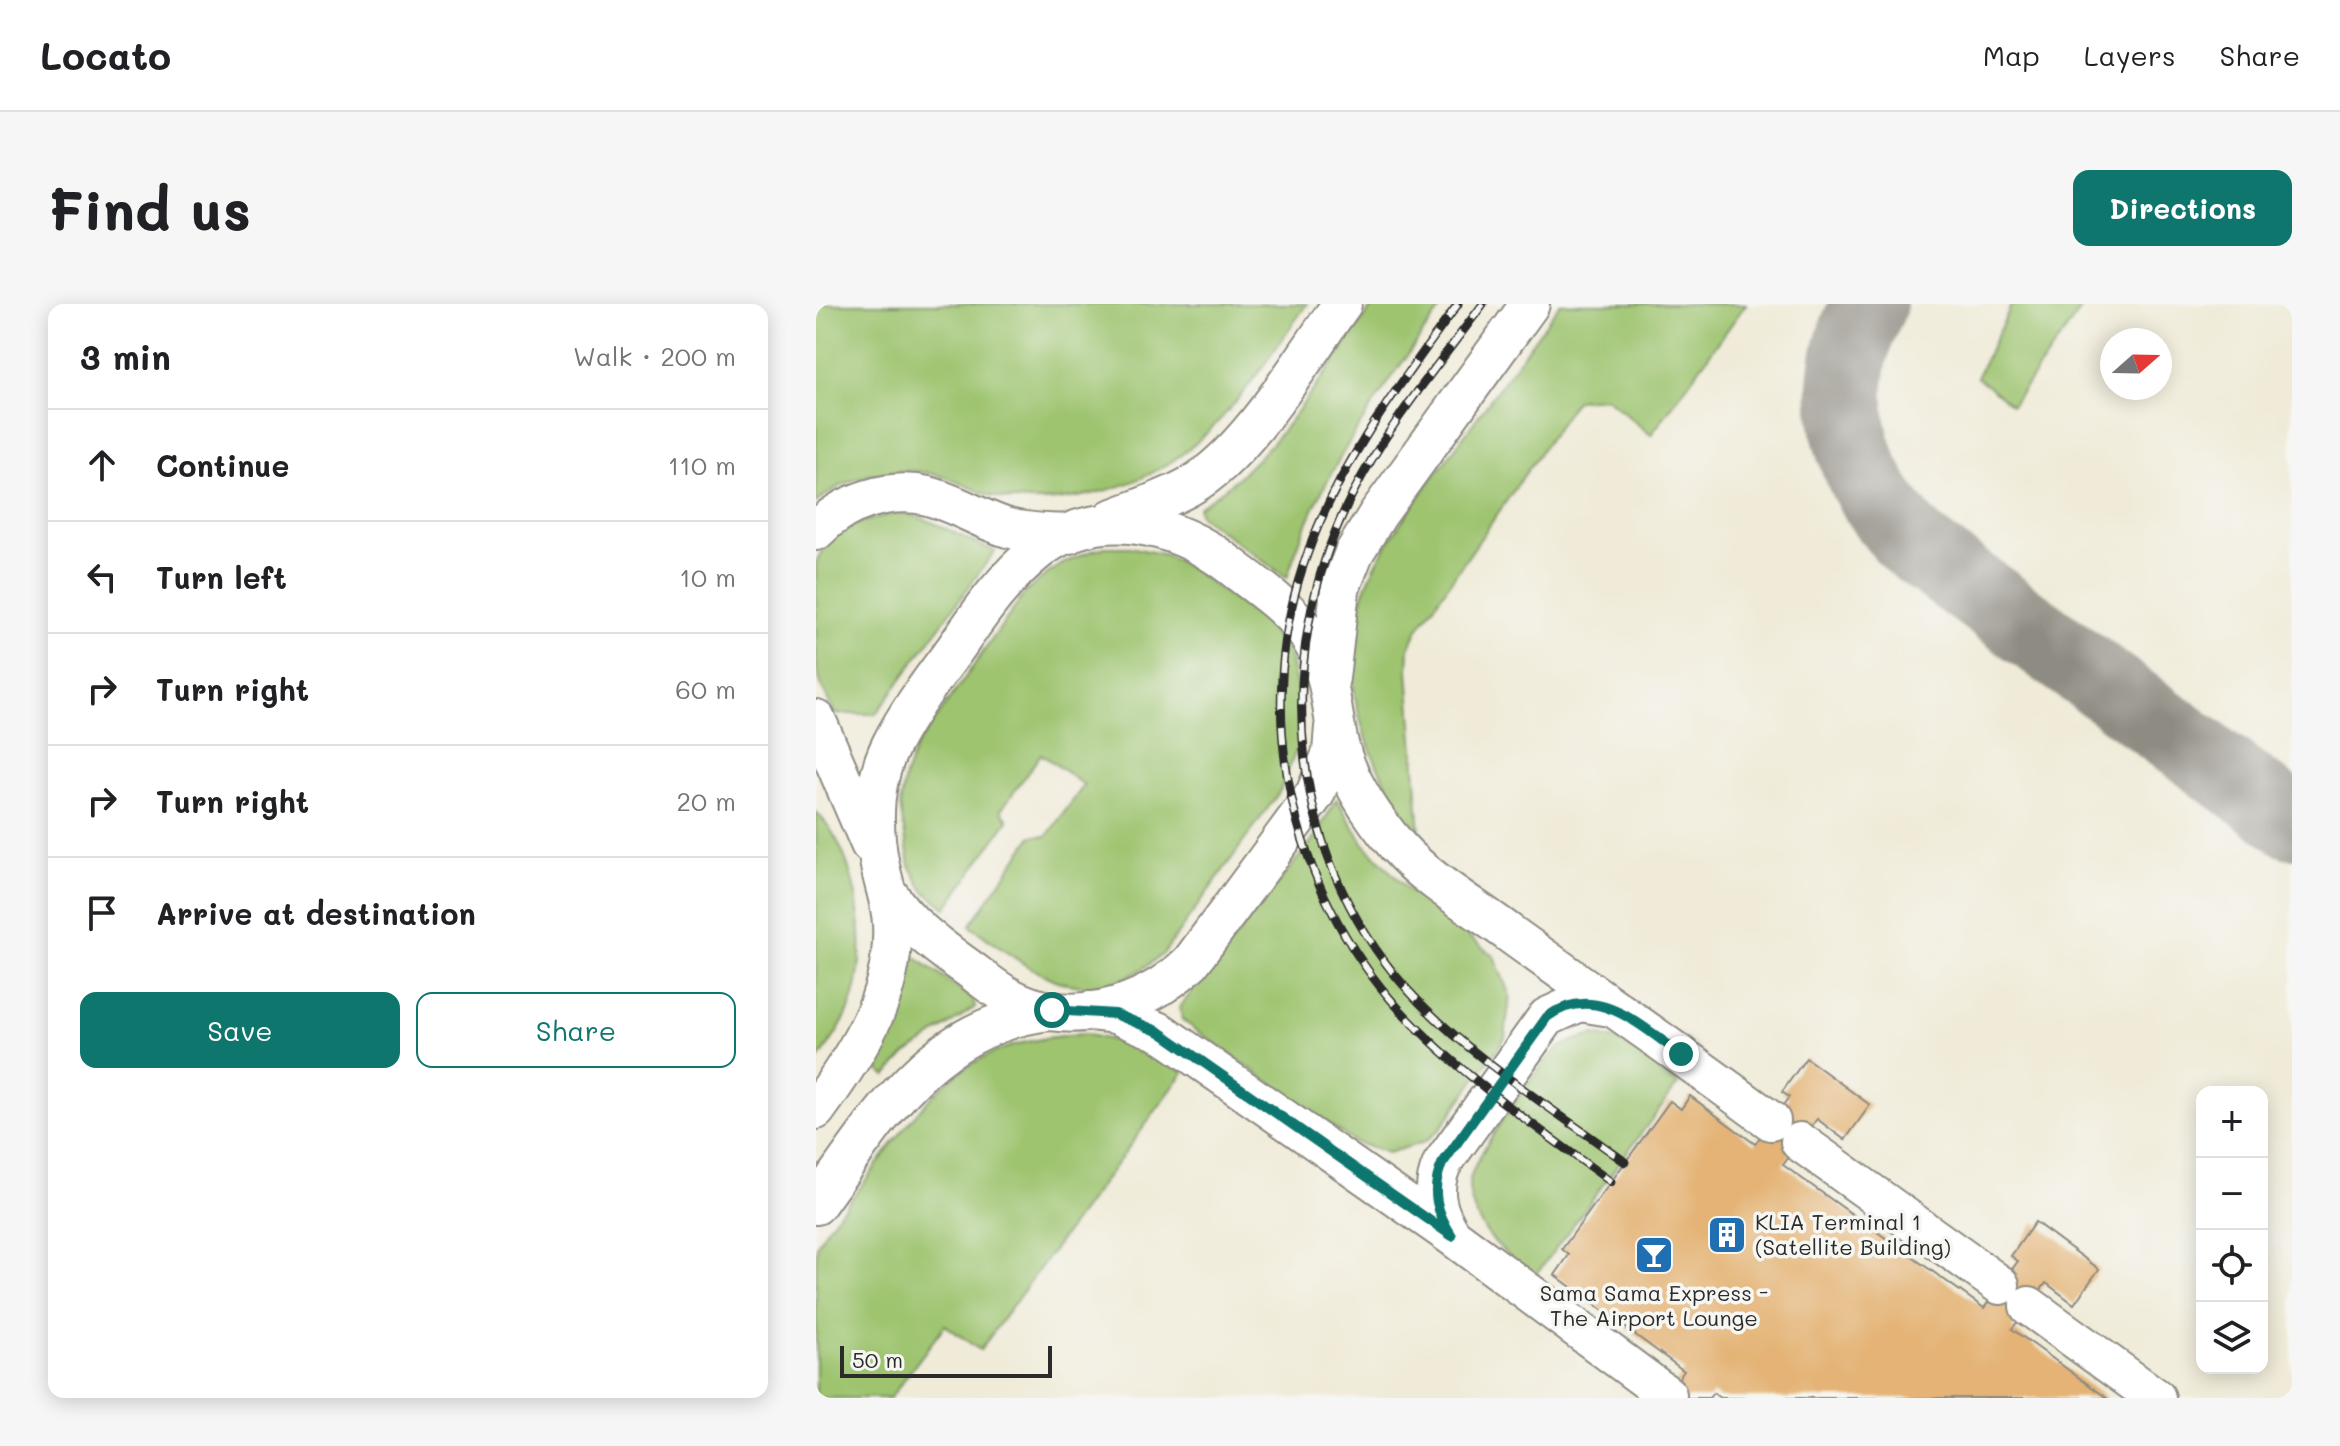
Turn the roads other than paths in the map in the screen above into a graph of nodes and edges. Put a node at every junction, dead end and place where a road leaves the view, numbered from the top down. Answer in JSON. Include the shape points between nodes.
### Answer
{"nodes":[{"id":1,"x":1342,"y":304,"type":"edge"},
{"id":2,"x":1530,"y":304,"type":"edge"},
{"id":3,"x":1081,"y":530,"type":"junction"},
{"id":4,"x":816,"y":531,"type":"edge"},
{"id":5,"x":1330,"y":685,"type":"junction"},
{"id":6,"x":816,"y":719,"type":"edge"},
{"id":7,"x":1335,"y":724,"type":"junction"},
{"id":8,"x":884,"y":880,"type":"junction"},
{"id":9,"x":1611,"y":1007,"type":"junction"},
{"id":10,"x":1071,"y":1011,"type":"junction"},
{"id":11,"x":816,"y":1110,"type":"edge"},
{"id":12,"x":816,"y":1205,"type":"edge"},
{"id":13,"x":1452,"y":1236,"type":"junction"},
{"id":14,"x":1667,"y":1395,"type":"dead end"},
{"id":15,"x":2156,"y":1398,"type":"edge"}],
"edges":[{"from":1,"to":3,"type":"street","via":[[1260,417],[1216,467],[1189,487]]},
{"from":2,"to":5,"type":"street","via":[[1354,553],[1340,589]]},
{"from":3,"to":4,"type":"street","via":[[1011,528],[930,496],[902,493],[855,504]]},
{"from":3,"to":5,"type":"street","via":[[1152,525],[1204,545],[1297,621],[1312,641]]},
{"from":3,"to":8,"type":"street","via":[[1043,546],[1000,588],[907,716],[889,749],[875,808]]},
{"from":5,"to":7,"type":"street"},
{"from":6,"to":8,"type":"street"},
{"from":7,"to":9,"type":"street","via":[[1354,782],[1401,850]]},
{"from":7,"to":10,"type":"street","via":[[1332,753],[1315,794],[1191,962],[1173,980],[1135,1002]]},
{"from":8,"to":10,"type":"street","via":[[915,930],[1007,996]]},
{"from":8,"to":11,"type":"street","via":[[892,923],[882,991],[866,1039]]},
{"from":9,"to":13,"type":"street","via":[[1580,1002],[1547,1017],[1442,1164],[1435,1193]]},
{"from":9,"to":15,"type":"street"},
{"from":10,"to":12,"type":"street","via":[[998,1021],[934,1059],[890,1104]]},
{"from":10,"to":13,"type":"street","via":[[1115,1014],[1160,1032]]},
{"from":13,"to":14,"type":"street"}]}
